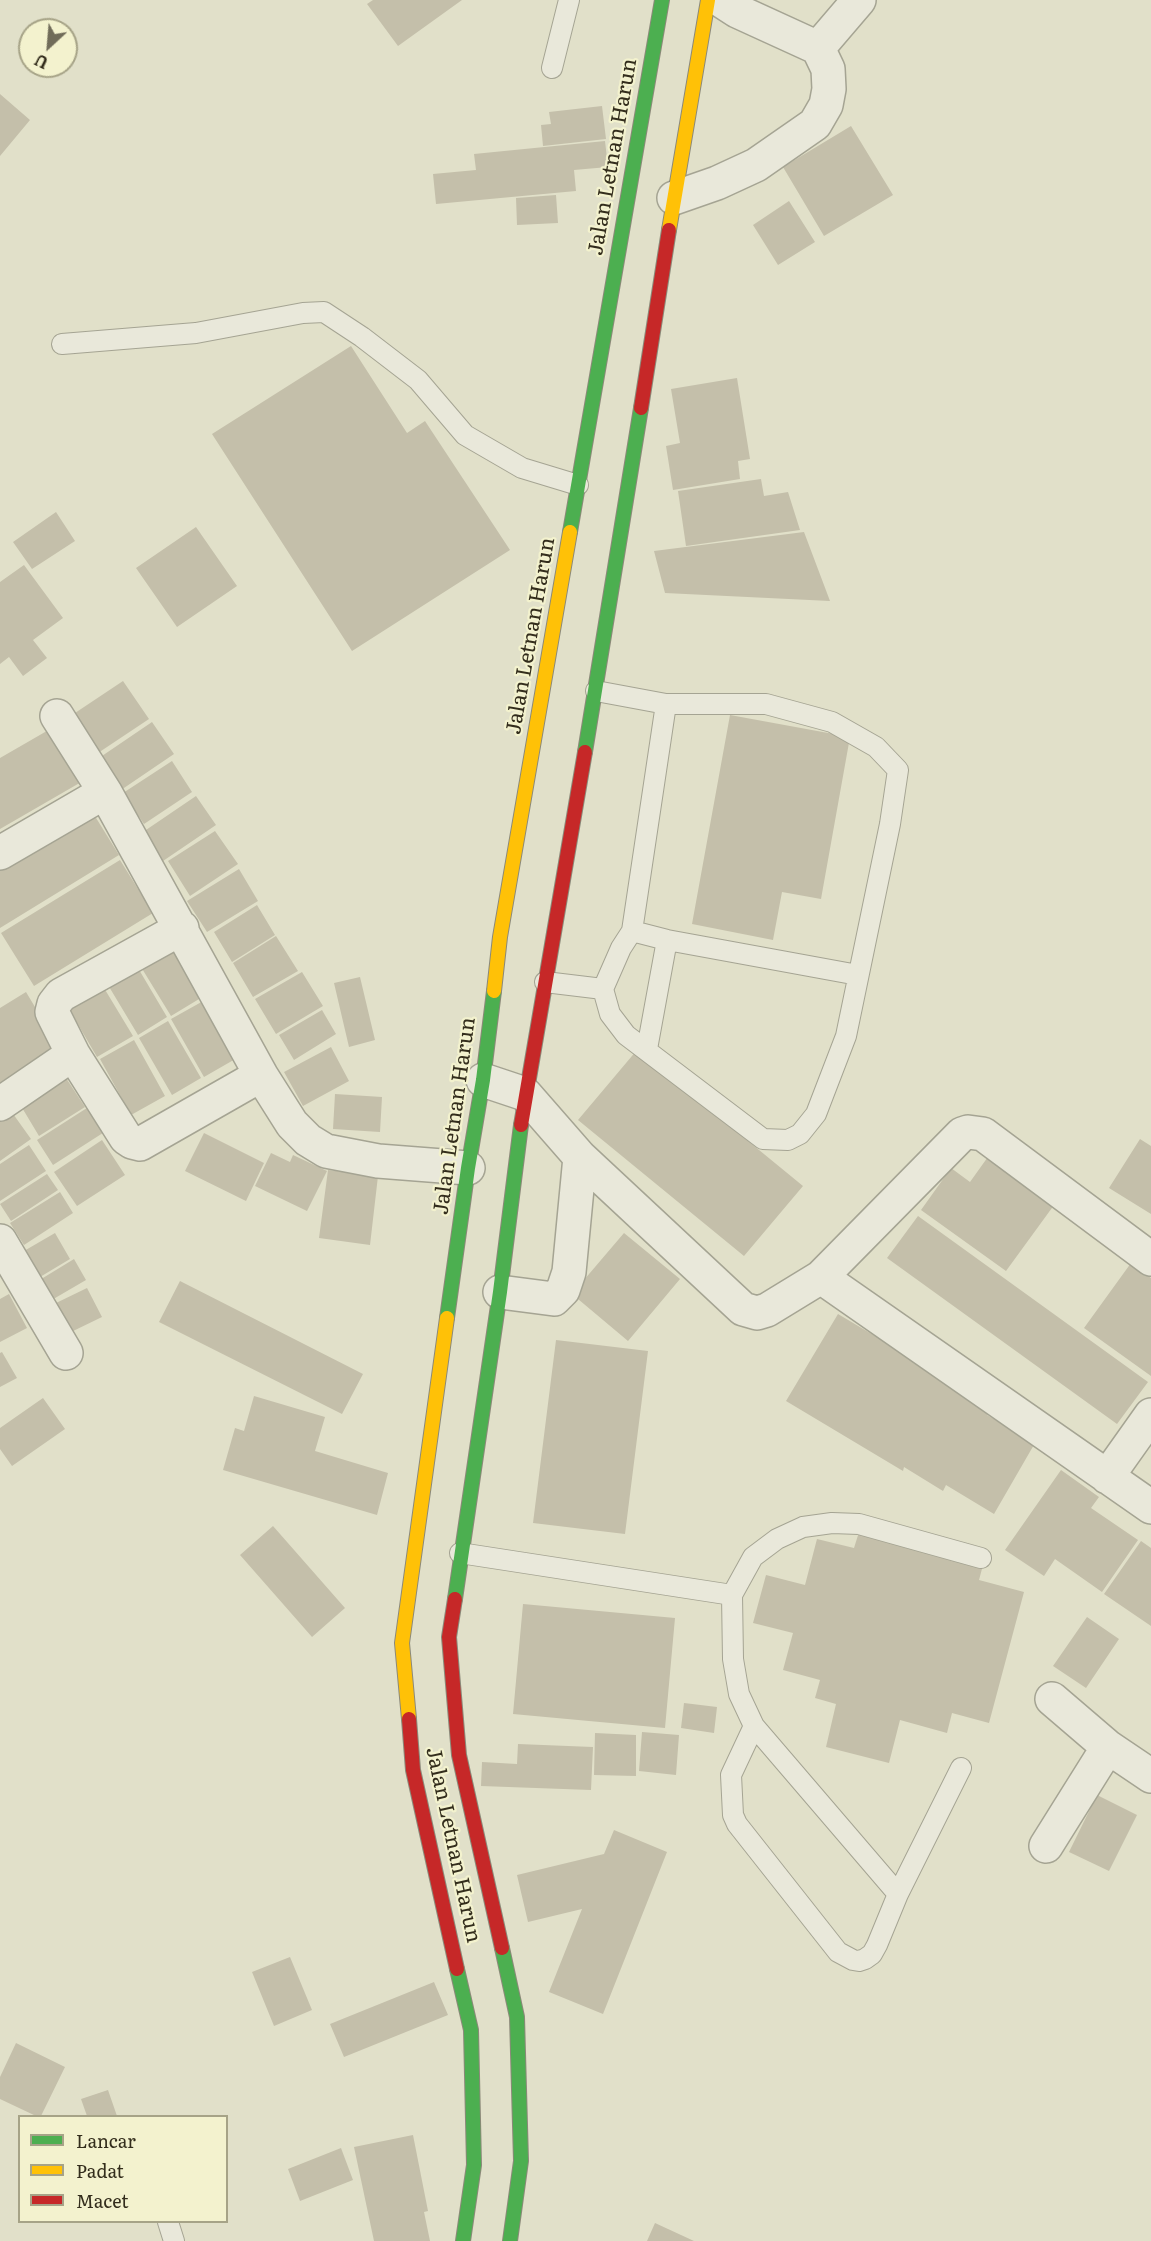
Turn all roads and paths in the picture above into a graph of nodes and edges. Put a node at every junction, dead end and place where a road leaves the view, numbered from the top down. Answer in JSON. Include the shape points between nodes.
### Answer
{"nodes":[{"id":1,"x":569,"y":0,"type":"edge"},
{"id":2,"x":662,"y":0,"type":"edge"},
{"id":3,"x":708,"y":0,"type":"edge"},
{"id":4,"x":720,"y":0,"type":"edge"},
{"id":5,"x":859,"y":0,"type":"edge"},
{"id":6,"x":818,"y":48,"type":"junction"},
{"id":7,"x":552,"y":68,"type":"dead end"},
{"id":8,"x":674,"y":198,"type":"junction"},
{"id":9,"x":62,"y":344,"type":"dead end"},
{"id":10,"x":578,"y":485,"type":"junction"},
{"id":11,"x":596,"y":691,"type":"junction"},
{"id":12,"x":666,"y":704,"type":"junction"},
{"id":13,"x":57,"y":716,"type":"dead end"},
{"id":14,"x":105,"y":792,"type":"junction"},
{"id":15,"x":0,"y":853,"type":"edge"},
{"id":16,"x":182,"y":928,"type":"junction"},
{"id":17,"x":632,"y":932,"type":"junction"},
{"id":18,"x":667,"y":940,"type":"junction"},
{"id":19,"x":858,"y":975,"type":"junction"},
{"id":20,"x":545,"y":982,"type":"junction"},
{"id":21,"x":603,"y":989,"type":"junction"},
{"id":22,"x":647,"y":1049,"type":"junction"},
{"id":23,"x":73,"y":1054,"type":"junction"},
{"id":24,"x":261,"y":1075,"type":"junction"},
{"id":25,"x":483,"y":1080,"type":"junction"},
{"id":26,"x":525,"y":1094,"type":"junction"},
{"id":27,"x":0,"y":1104,"type":"edge"},
{"id":28,"x":580,"y":1157,"type":"junction"},
{"id":29,"x":468,"y":1168,"type":"junction"},
{"id":30,"x":0,"y":1241,"type":"edge"},
{"id":31,"x":1151,"y":1259,"type":"edge"},
{"id":32,"x":821,"y":1276,"type":"junction"},
{"id":33,"x":500,"y":1292,"type":"junction"},
{"id":34,"x":66,"y":1353,"type":"dead end"},
{"id":35,"x":1151,"y":1415,"type":"edge"},
{"id":36,"x":1107,"y":1477,"type":"junction"},
{"id":37,"x":1151,"y":1506,"type":"edge"},
{"id":38,"x":460,"y":1552,"type":"junction"},
{"id":39,"x":981,"y":1558,"type":"dead end"},
{"id":40,"x":732,"y":1595,"type":"junction"},
{"id":41,"x":1052,"y":1699,"type":"dead end"},
{"id":42,"x":754,"y":1726,"type":"junction"},
{"id":43,"x":1108,"y":1747,"type":"junction"},
{"id":44,"x":961,"y":1768,"type":"dead end"},
{"id":45,"x":1151,"y":1776,"type":"edge"},
{"id":46,"x":1046,"y":1846,"type":"dead end"},
{"id":47,"x":898,"y":1894,"type":"junction"},
{"id":48,"x":168,"y":2223,"type":"edge"},
{"id":49,"x":174,"y":2241,"type":"edge"},
{"id":50,"x":463,"y":2241,"type":"edge"},
{"id":51,"x":510,"y":2241,"type":"edge"}],
"edges":[{"from":1,"to":7,"type":"lane"},
{"from":2,"to":10,"type":"main road","name":"Jalan Letnan Harun","via":[[627,232]]},
{"from":3,"to":8,"type":"main road","name":"Jalan Letnan Harun"},
{"from":4,"to":6,"type":"street"},
{"from":5,"to":6,"type":"street"},
{"from":6,"to":8,"type":"street","via":[[828,69],[829,89],[815,124],[756,165]]},
{"from":8,"to":11,"type":"main road","name":"Jalan Letnan Harun","via":[[661,240]]},
{"from":9,"to":10,"type":"lane","via":[[196,333],[324,312],[418,380],[465,435],[522,468]]},
{"from":10,"to":25,"type":"main road","name":"Jalan Letnan Harun","via":[[501,937]]},
{"from":11,"to":12,"type":"lane"},
{"from":11,"to":20,"type":"main road","name":"Jalan Letnan Harun"},
{"from":12,"to":17,"type":"lane"},
{"from":12,"to":19,"type":"lane","via":[[766,704],[832,722],[876,747],[898,770]]},
{"from":13,"to":14,"type":"street"},
{"from":14,"to":15,"type":"street"},
{"from":14,"to":16,"type":"street"},
{"from":16,"to":23,"type":"street","via":[[61,995],[52,1012]]},
{"from":16,"to":24,"type":"street"},
{"from":17,"to":18,"type":"lane"},
{"from":17,"to":21,"type":"lane"},
{"from":18,"to":19,"type":"lane"},
{"from":18,"to":22,"type":"lane"},
{"from":19,"to":22,"type":"lane","via":[[846,1036],[816,1114],[800,1134],[788,1140],[763,1139]]},
{"from":20,"to":21,"type":"lane"},
{"from":20,"to":26,"type":"main road","name":"Jalan Letnan Harun"},
{"from":21,"to":22,"type":"lane","via":[[616,1023]]},
{"from":23,"to":24,"type":"street","via":[[126,1138],[140,1144]]},
{"from":23,"to":27,"type":"street"},
{"from":24,"to":29,"type":"street","via":[[292,1124],[326,1150],[378,1161]]},
{"from":25,"to":26,"type":"street"},
{"from":25,"to":29,"type":"main road","name":"Jalan Letnan Harun"},
{"from":26,"to":28,"type":"street"},
{"from":26,"to":33,"type":"main road","name":"Jalan Letnan Harun"},
{"from":28,"to":32,"type":"street","via":[[743,1309],[767,1310]]},
{"from":28,"to":33,"type":"street","via":[[569,1272],[563,1290],[554,1299]]},
{"from":29,"to":50,"type":"main road","name":"Jalan Letnan Harun","via":[[402,1643],[413,1770],[471,2030],[474,2165]]},
{"from":30,"to":34,"type":"street"},
{"from":31,"to":32,"type":"street","via":[[983,1134],[968,1132]]},
{"from":32,"to":36,"type":"street"},
{"from":33,"to":38,"type":"main road","name":"Jalan Letnan Harun"},
{"from":35,"to":36,"type":"street"},
{"from":36,"to":37,"type":"street"},
{"from":38,"to":40,"type":"lane"},
{"from":38,"to":51,"type":"main road","name":"Jalan Letnan Harun","via":[[449,1637],[459,1755],[517,2017],[521,2161]]},
{"from":39,"to":40,"type":"lane","via":[[859,1524],[803,1527],[777,1539],[753,1557]]},
{"from":40,"to":42,"type":"lane","via":[[733,1659],[739,1694]]},
{"from":41,"to":43,"type":"street"},
{"from":42,"to":47,"type":"lane"},
{"from":42,"to":47,"type":"lane","via":[[731,1775],[733,1815],[838,1952],[859,1961],[872,1954]]},
{"from":43,"to":45,"type":"street"},
{"from":43,"to":46,"type":"street"},
{"from":44,"to":47,"type":"lane"},
{"from":48,"to":49,"type":"lane"}]}
